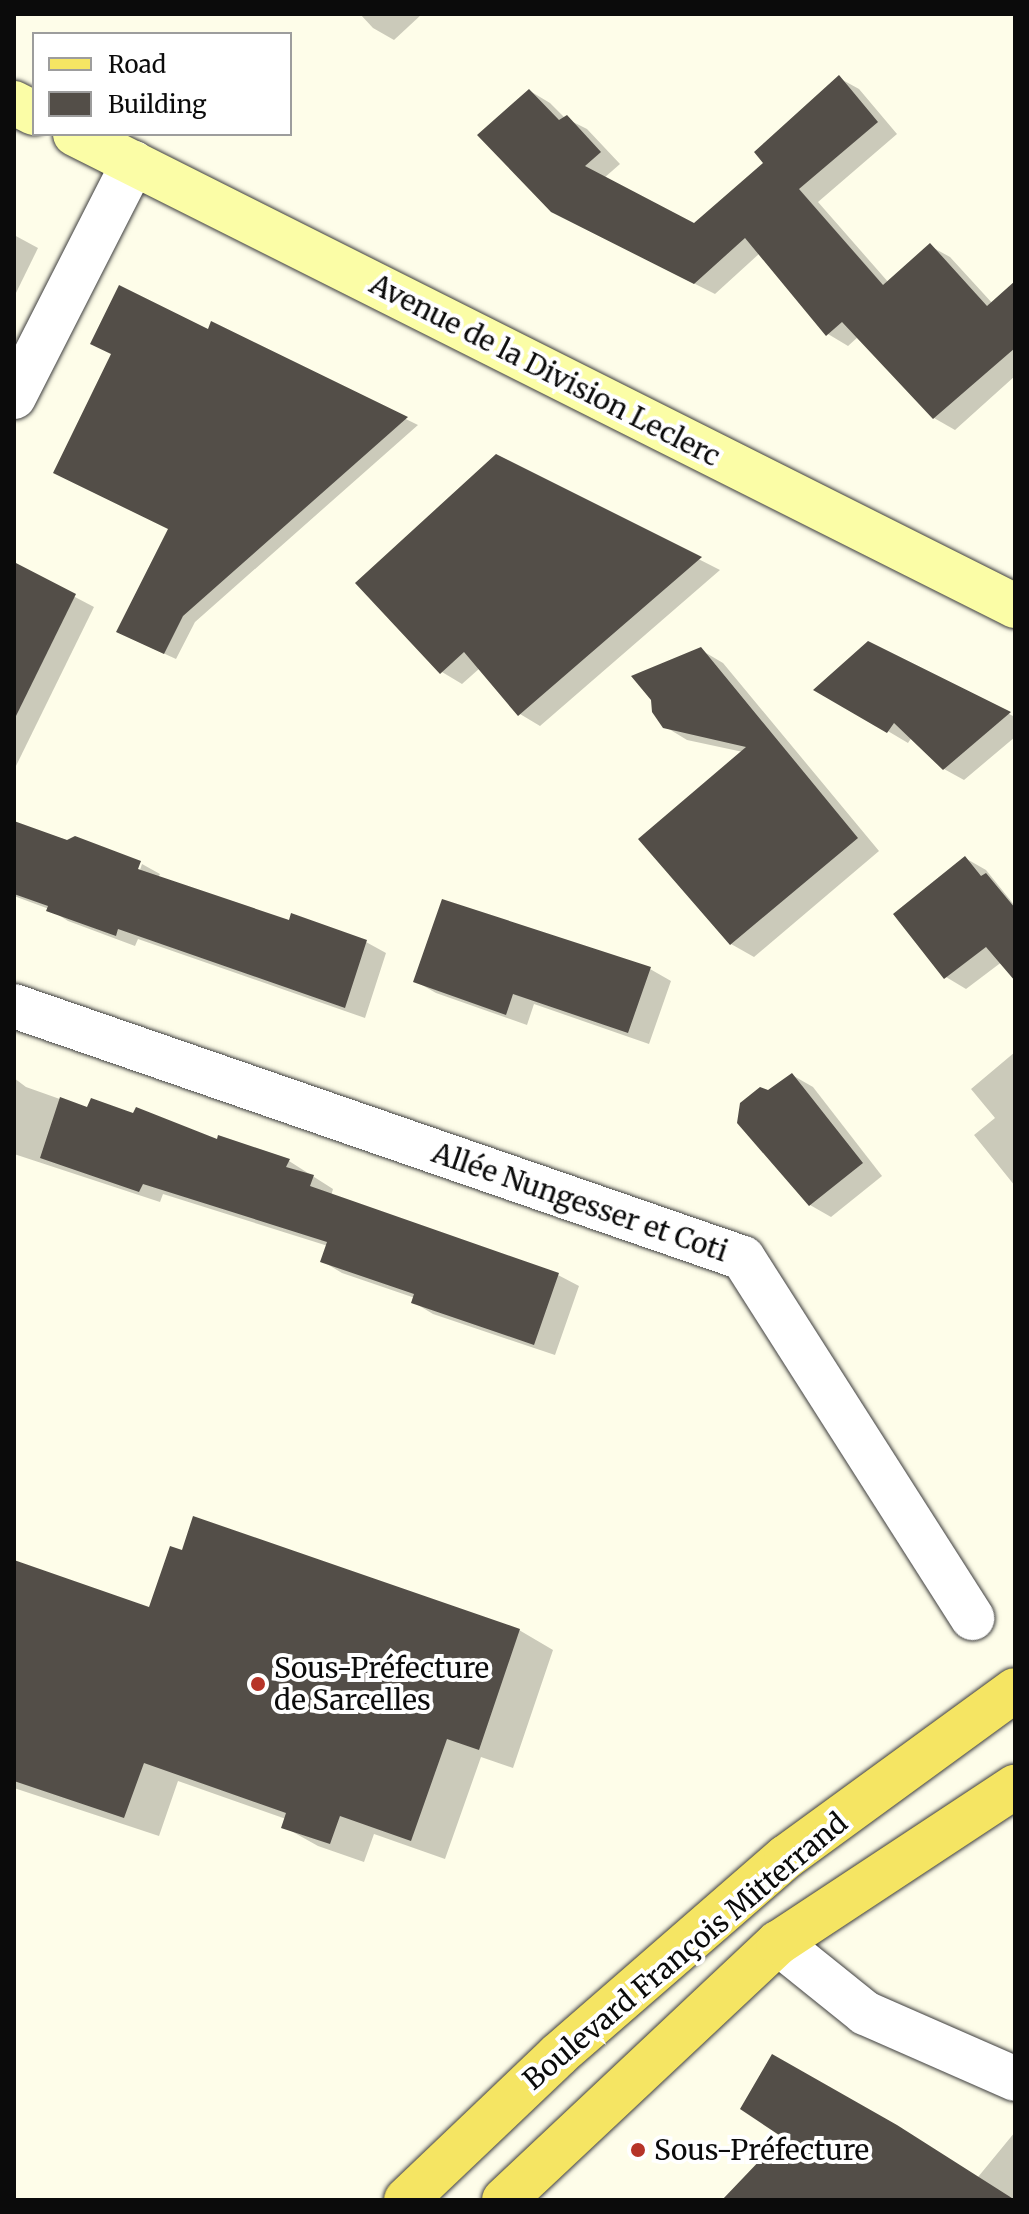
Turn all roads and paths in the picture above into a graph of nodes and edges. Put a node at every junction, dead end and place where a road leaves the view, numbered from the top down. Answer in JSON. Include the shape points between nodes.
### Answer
{"nodes":[{"id":1,"x":14,"y":103,"type":"edge"},
{"id":2,"x":32,"y":112,"type":"edge"},
{"id":3,"x":79,"y":136,"type":"edge"},
{"id":4,"x":133,"y":163,"type":"junction"},
{"id":5,"x":14,"y":397,"type":"edge"},
{"id":6,"x":1015,"y":606,"type":"edge"},
{"id":7,"x":14,"y":1006,"type":"edge"},
{"id":8,"x":972,"y":1618,"type":"dead end"},
{"id":9,"x":1015,"y":1690,"type":"edge"},
{"id":10,"x":1015,"y":1787,"type":"edge"},
{"id":11,"x":778,"y":1943,"type":"junction"},
{"id":12,"x":1015,"y":2079,"type":"edge"},
{"id":13,"x":406,"y":2200,"type":"edge"},
{"id":14,"x":504,"y":2200,"type":"edge"}],
"edges":[{"from":1,"to":2,"type":"main road"},
{"from":3,"to":4,"type":"main road","name":"Avenue de la Division Leclerc"},
{"from":4,"to":5,"type":"street"},
{"from":4,"to":6,"type":"main road","name":"Avenue de la Division Leclerc"},
{"from":7,"to":8,"type":"street","name":"Allée Nungesser et Coti","via":[[743,1258]]},
{"from":9,"to":13,"type":"main road","name":"Boulevard François Mitterrand","via":[[786,1857],[558,2055]]},
{"from":10,"to":11,"type":"main road","name":"Boulevard François Mitterrand"},
{"from":11,"to":12,"type":"street","via":[[865,2013]]},
{"from":11,"to":14,"type":"main road","name":"Boulevard François Mitterrand"}]}
